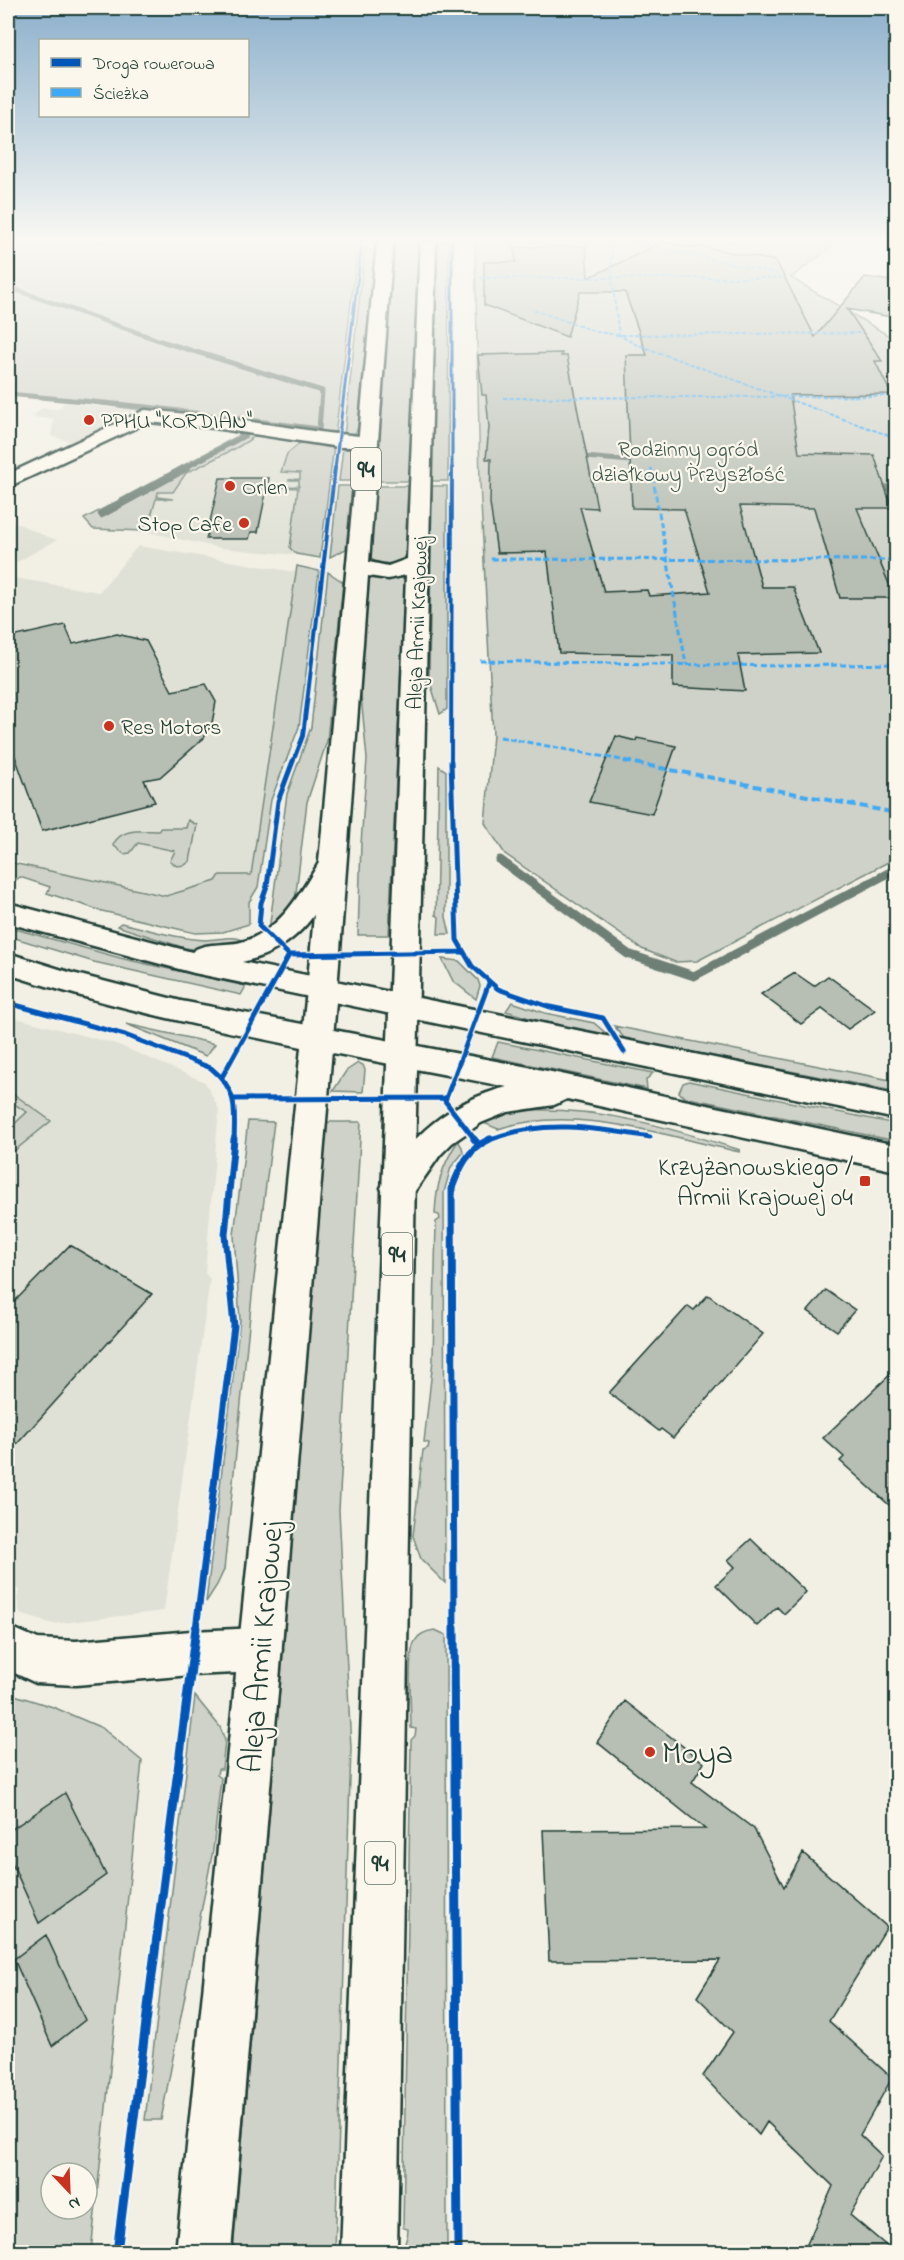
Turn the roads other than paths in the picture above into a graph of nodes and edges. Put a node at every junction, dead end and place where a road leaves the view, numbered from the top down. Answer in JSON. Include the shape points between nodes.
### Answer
{"nodes":[{"id":1,"x":376,"y":347,"type":"edge"},
{"id":2,"x":425,"y":347,"type":"edge"},
{"id":3,"x":368,"y":443,"type":"junction"},
{"id":4,"x":8,"y":481,"type":"edge"},
{"id":5,"x":418,"y":562,"type":"junction"},
{"id":6,"x":357,"y":564,"type":"junction"},
{"id":7,"x":332,"y":864,"type":"junction"},
{"id":8,"x":8,"y":913,"type":"edge"},
{"id":9,"x":174,"y":958,"type":"junction"},
{"id":10,"x":8,"y":963,"type":"edge"},
{"id":11,"x":322,"y":990,"type":"junction"},
{"id":12,"x":404,"y":1005,"type":"junction"},
{"id":13,"x":317,"y":1041,"type":"junction"},
{"id":14,"x":403,"y":1056,"type":"junction"},
{"id":15,"x":705,"y":1069,"type":"junction"},
{"id":16,"x":598,"y":1094,"type":"junction"},
{"id":17,"x":897,"y":1107,"type":"edge"},
{"id":18,"x":683,"y":1113,"type":"junction"},
{"id":19,"x":897,"y":1158,"type":"edge"},
{"id":20,"x":398,"y":1188,"type":"junction"},
{"id":21,"x":8,"y":1648,"type":"edge"},
{"id":22,"x":260,"y":1650,"type":"junction"},
{"id":23,"x":203,"y":2253,"type":"edge"},
{"id":24,"x":369,"y":2253,"type":"edge"}],
"edges":[{"from":1,"to":3,"type":"main road","name":"Aleja Armii Krajowej","number":"94"},
{"from":2,"to":5,"type":"main road","name":"Aleja Armii Krajowej","number":"94"},
{"from":3,"to":4,"type":"main road","via":[[145,416]]},
{"from":3,"to":6,"type":"main road","name":"Aleja Armii Krajowej","number":"94"},
{"from":5,"to":6,"type":"main road","via":[[387,574]]},
{"from":5,"to":12,"type":"main road","name":"Aleja Armii Krajowej","number":"94"},
{"from":6,"to":7,"type":"main road","name":"Aleja Armii Krajowej","number":"94"},
{"from":7,"to":9,"type":"main road","via":[[289,929],[272,940],[235,954]]},
{"from":7,"to":11,"type":"main road","name":"Aleja Armii Krajowej","number":"94"},
{"from":8,"to":9,"type":"main road"},
{"from":9,"to":11,"type":"main road"},
{"from":10,"to":13,"type":"main road","via":[[43,976],[218,1021]]},
{"from":11,"to":12,"type":"main road"},
{"from":11,"to":13,"type":"main road","name":"Aleja Armii Krajowej","number":"94"},
{"from":12,"to":14,"type":"main road","name":"Aleja Armii Krajowej","number":"94"},
{"from":12,"to":15,"type":"main road"},
{"from":13,"to":14,"type":"main road"},
{"from":13,"to":22,"type":"main road","name":"Aleja Armii Krajowej","number":"94"},
{"from":14,"to":16,"type":"main road"},
{"from":14,"to":20,"type":"main road","name":"Aleja Armii Krajowej","number":"94"},
{"from":15,"to":17,"type":"main road"},
{"from":15,"to":18,"type":"main road","via":[[682,1070],[661,1080],[662,1095]]},
{"from":16,"to":18,"type":"main road"},
{"from":16,"to":20,"type":"main road","via":[[543,1093],[481,1109],[459,1121],[428,1147]]},
{"from":18,"to":19,"type":"main road"},
{"from":20,"to":24,"type":"main road","name":"Aleja Armii Krajowej","number":"94"},
{"from":21,"to":22,"type":"main road","via":[[36,1661],[76,1663]]},
{"from":22,"to":23,"type":"main road","name":"Aleja Armii Krajowej","number":"94"}]}
